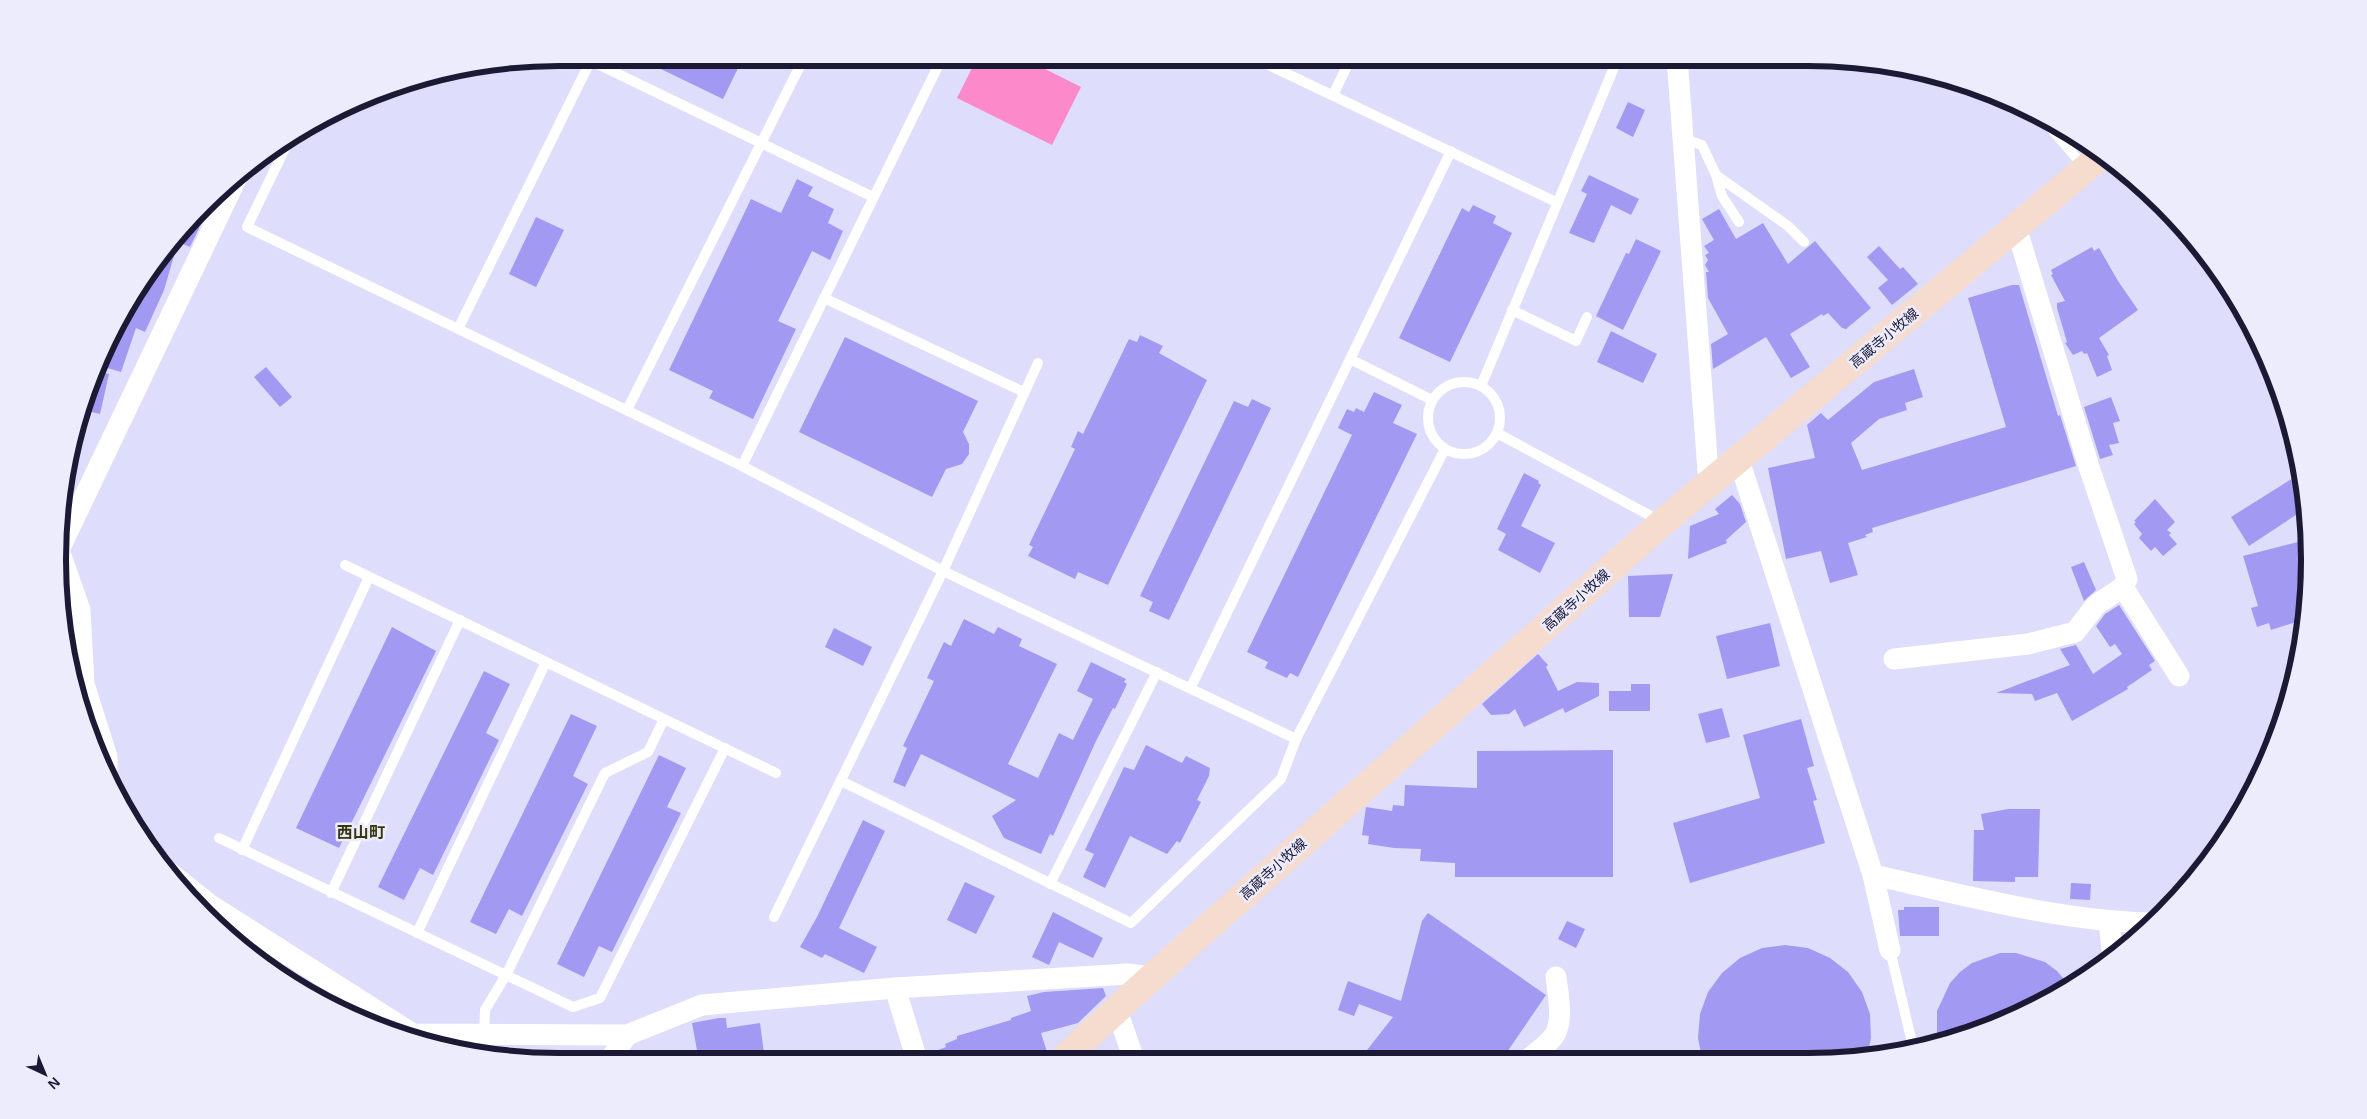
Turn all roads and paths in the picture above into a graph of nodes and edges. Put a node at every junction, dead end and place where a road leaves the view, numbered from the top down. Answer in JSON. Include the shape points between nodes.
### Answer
{"nodes":[{"id":1,"x":585,"y":66,"type":"edge"},
{"id":2,"x":605,"y":66,"type":"edge"},
{"id":3,"x":800,"y":66,"type":"edge"},
{"id":4,"x":938,"y":66,"type":"edge"},
{"id":5,"x":1271,"y":66,"type":"edge"},
{"id":6,"x":1347,"y":66,"type":"edge"},
{"id":7,"x":1615,"y":66,"type":"edge"},
{"id":8,"x":1678,"y":66,"type":"edge"},
{"id":9,"x":1333,"y":95,"type":"junction"},
{"id":10,"x":1684,"y":139,"type":"junction"},
{"id":11,"x":2068,"y":140,"type":"edge"},
{"id":12,"x":761,"y":143,"type":"junction"},
{"id":13,"x":285,"y":149,"type":"edge"},
{"id":14,"x":1451,"y":151,"type":"junction"},
{"id":15,"x":2094,"y":162,"type":"edge"},
{"id":16,"x":1716,"y":175,"type":"junction"},
{"id":17,"x":229,"y":194,"type":"edge"},
{"id":18,"x":874,"y":197,"type":"junction"},
{"id":19,"x":1556,"y":202,"type":"junction"},
{"id":20,"x":1739,"y":222,"type":"dead end"},
{"id":21,"x":2016,"y":227,"type":"junction"},
{"id":22,"x":1804,"y":242,"type":"dead end"},
{"id":23,"x":824,"y":298,"type":"junction"},
{"id":24,"x":1512,"y":310,"type":"junction"},
{"id":25,"x":1587,"y":318,"type":"dead end"},
{"id":26,"x":459,"y":327,"type":"junction"},
{"id":27,"x":1350,"y":359,"type":"junction"},
{"id":28,"x":1038,"y":363,"type":"dead end"},
{"id":29,"x":1481,"y":386,"type":"junction"},
{"id":30,"x":1024,"y":392,"type":"junction"},
{"id":31,"x":1432,"y":400,"type":"junction"},
{"id":32,"x":627,"y":410,"type":"junction"},
{"id":33,"x":1497,"y":433,"type":"junction"},
{"id":34,"x":1446,"y":449,"type":"junction"},
{"id":35,"x":1739,"y":460,"type":"junction"},
{"id":36,"x":742,"y":466,"type":"junction"},
{"id":37,"x":1709,"y":484,"type":"junction"},
{"id":38,"x":1663,"y":522,"type":"junction"},
{"id":39,"x":67,"y":534,"type":"edge"},
{"id":40,"x":345,"y":565,"type":"dead end"},
{"id":41,"x":66,"y":571,"type":"edge"},
{"id":42,"x":943,"y":571,"type":"junction"},
{"id":43,"x":369,"y":577,"type":"junction"},
{"id":44,"x":2123,"y":587,"type":"junction"},
{"id":45,"x":460,"y":620,"type":"junction"},
{"id":46,"x":1894,"y":658,"type":"dead end"},
{"id":47,"x":546,"y":662,"type":"junction"},
{"id":48,"x":1157,"y":672,"type":"junction"},
{"id":49,"x":2180,"y":676,"type":"dead end"},
{"id":50,"x":1191,"y":688,"type":"junction"},
{"id":51,"x":664,"y":719,"type":"junction"},
{"id":52,"x":1296,"y":739,"type":"junction"},
{"id":53,"x":725,"y":748,"type":"junction"},
{"id":54,"x":105,"y":749,"type":"edge"},
{"id":55,"x":776,"y":773,"type":"dead end"},
{"id":56,"x":840,"y":781,"type":"junction"},
{"id":57,"x":219,"y":838,"type":"dead end"},
{"id":58,"x":242,"y":850,"type":"junction"},
{"id":59,"x":1873,"y":875,"type":"junction"},
{"id":60,"x":1050,"y":884,"type":"junction"},
{"id":61,"x":331,"y":893,"type":"junction"},
{"id":62,"x":774,"y":917,"type":"dead end"},
{"id":63,"x":224,"y":921,"type":"edge"},
{"id":64,"x":2108,"y":922,"type":"junction"},
{"id":65,"x":2141,"y":923,"type":"edge"},
{"id":66,"x":417,"y":933,"type":"junction"},
{"id":67,"x":2112,"y":948,"type":"edge"},
{"id":68,"x":1890,"y":950,"type":"joint"},
{"id":69,"x":275,"y":958,"type":"edge"},
{"id":70,"x":506,"y":975,"type":"junction"},
{"id":71,"x":1152,"y":977,"type":"junction"},
{"id":72,"x":1556,"y":977,"type":"dead end"},
{"id":73,"x":895,"y":988,"type":"junction"},
{"id":74,"x":347,"y":1003,"type":"edge"},
{"id":75,"x":1117,"y":1010,"type":"junction"},
{"id":76,"x":381,"y":1019,"type":"edge"},
{"id":77,"x":425,"y":1034,"type":"edge"},
{"id":78,"x":484,"y":1034,"type":"junction"},
{"id":79,"x":627,"y":1035,"type":"junction"},
{"id":80,"x":1912,"y":1041,"type":"edge"},
{"id":81,"x":615,"y":1053,"type":"edge"},
{"id":82,"x":915,"y":1053,"type":"edge"},
{"id":83,"x":1070,"y":1053,"type":"edge"},
{"id":84,"x":1132,"y":1053,"type":"edge"},
{"id":85,"x":1536,"y":1053,"type":"edge"}],
"edges":[{"from":1,"to":26,"type":"lane"},
{"from":2,"to":12,"type":"lane"},
{"from":3,"to":12,"type":"lane"},
{"from":4,"to":18,"type":"lane"},
{"from":5,"to":9,"type":"lane"},
{"from":6,"to":9,"type":"lane"},
{"from":7,"to":19,"type":"lane"},
{"from":8,"to":10,"type":"street"},
{"from":9,"to":14,"type":"lane"},
{"from":10,"to":16,"type":"lane","via":[[1702,145]]},
{"from":10,"to":37,"type":"street"},
{"from":11,"to":15,"type":"lane"},
{"from":12,"to":18,"type":"lane"},
{"from":12,"to":32,"type":"lane"},
{"from":13,"to":26,"type":"lane","via":[[247,227]]},
{"from":14,"to":19,"type":"lane"},
{"from":14,"to":27,"type":"lane"},
{"from":15,"to":21,"type":"main road","name":"高蔵寺小牧線"},
{"from":16,"to":20,"type":"lane","via":[[1722,196]]},
{"from":16,"to":22,"type":"lane","via":[[1788,226]]},
{"from":17,"to":39,"type":"street"},
{"from":18,"to":23,"type":"lane"},
{"from":19,"to":24,"type":"lane"},
{"from":21,"to":35,"type":"main road","name":"高蔵寺小牧線"},
{"from":21,"to":44,"type":"street","via":[[2127,579]]},
{"from":23,"to":30,"type":"lane"},
{"from":23,"to":36,"type":"lane"},
{"from":24,"to":25,"type":"lane","via":[[1576,341]]},
{"from":24,"to":29,"type":"lane"},
{"from":26,"to":32,"type":"lane"},
{"from":27,"to":31,"type":"lane"},
{"from":27,"to":50,"type":"lane"},
{"from":28,"to":30,"type":"lane"},
{"from":29,"to":31,"type":"lane","via":[[1468,382],[1454,383],[1442,389]]},
{"from":29,"to":33,"type":"lane","via":[[1492,394],[1498,406],[1500,420]]},
{"from":30,"to":42,"type":"lane"},
{"from":31,"to":34,"type":"lane","via":[[1428,413],[1429,427],[1435,440]]},
{"from":32,"to":36,"type":"lane"},
{"from":33,"to":34,"type":"lane","via":[[1488,445],[1475,453],[1460,454]]},
{"from":33,"to":38,"type":"lane"},
{"from":34,"to":52,"type":"lane"},
{"from":35,"to":37,"type":"main road","name":"高蔵寺小牧線"},
{"from":35,"to":59,"type":"street"},
{"from":36,"to":42,"type":"lane"},
{"from":37,"to":38,"type":"main road","name":"高蔵寺小牧線"},
{"from":38,"to":71,"type":"main road","name":"高蔵寺小牧線"},
{"from":40,"to":43,"type":"lane"},
{"from":41,"to":54,"type":"street","via":[[80,610],[84,684]]},
{"from":42,"to":48,"type":"lane"},
{"from":42,"to":56,"type":"lane"},
{"from":43,"to":45,"type":"lane"},
{"from":43,"to":58,"type":"lane"},
{"from":44,"to":46,"type":"street","via":[[2096,605],[2075,632],[2028,644]]},
{"from":44,"to":49,"type":"street"},
{"from":45,"to":47,"type":"lane"},
{"from":45,"to":61,"type":"lane"},
{"from":47,"to":51,"type":"lane"},
{"from":47,"to":66,"type":"lane"},
{"from":48,"to":50,"type":"lane"},
{"from":48,"to":60,"type":"lane"},
{"from":50,"to":52,"type":"lane"},
{"from":51,"to":53,"type":"lane"},
{"from":51,"to":70,"type":"lane","via":[[648,752],[605,774]]},
{"from":52,"to":60,"type":"lane","via":[[1281,779],[1131,923]]},
{"from":53,"to":55,"type":"lane"},
{"from":53,"to":70,"type":"lane","via":[[600,998],[573,1007]]},
{"from":56,"to":60,"type":"lane"},
{"from":56,"to":62,"type":"lane"},
{"from":57,"to":58,"type":"lane"},
{"from":58,"to":61,"type":"lane"},
{"from":59,"to":64,"type":"street","via":[[2055,914]]},
{"from":59,"to":68,"type":"street"},
{"from":61,"to":66,"type":"lane"},
{"from":63,"to":69,"type":"street"},
{"from":64,"to":65,"type":"street"},
{"from":64,"to":67,"type":"street"},
{"from":66,"to":70,"type":"lane"},
{"from":68,"to":80,"type":"lane"},
{"from":69,"to":74,"type":"street"},
{"from":70,"to":78,"type":"lane","via":[[486,1010]]},
{"from":71,"to":73,"type":"street","via":[[1128,974]]},
{"from":71,"to":75,"type":"main road","name":"高蔵寺小牧線"},
{"from":72,"to":85,"type":"street","via":[[1558,1029]]},
{"from":73,"to":79,"type":"street","via":[[702,1005]]},
{"from":73,"to":82,"type":"street"},
{"from":74,"to":76,"type":"street"},
{"from":75,"to":83,"type":"main road","name":"高蔵寺小牧線"},
{"from":75,"to":84,"type":"street"},
{"from":77,"to":78,"type":"street"},
{"from":78,"to":79,"type":"street"},
{"from":79,"to":81,"type":"street"}]}
